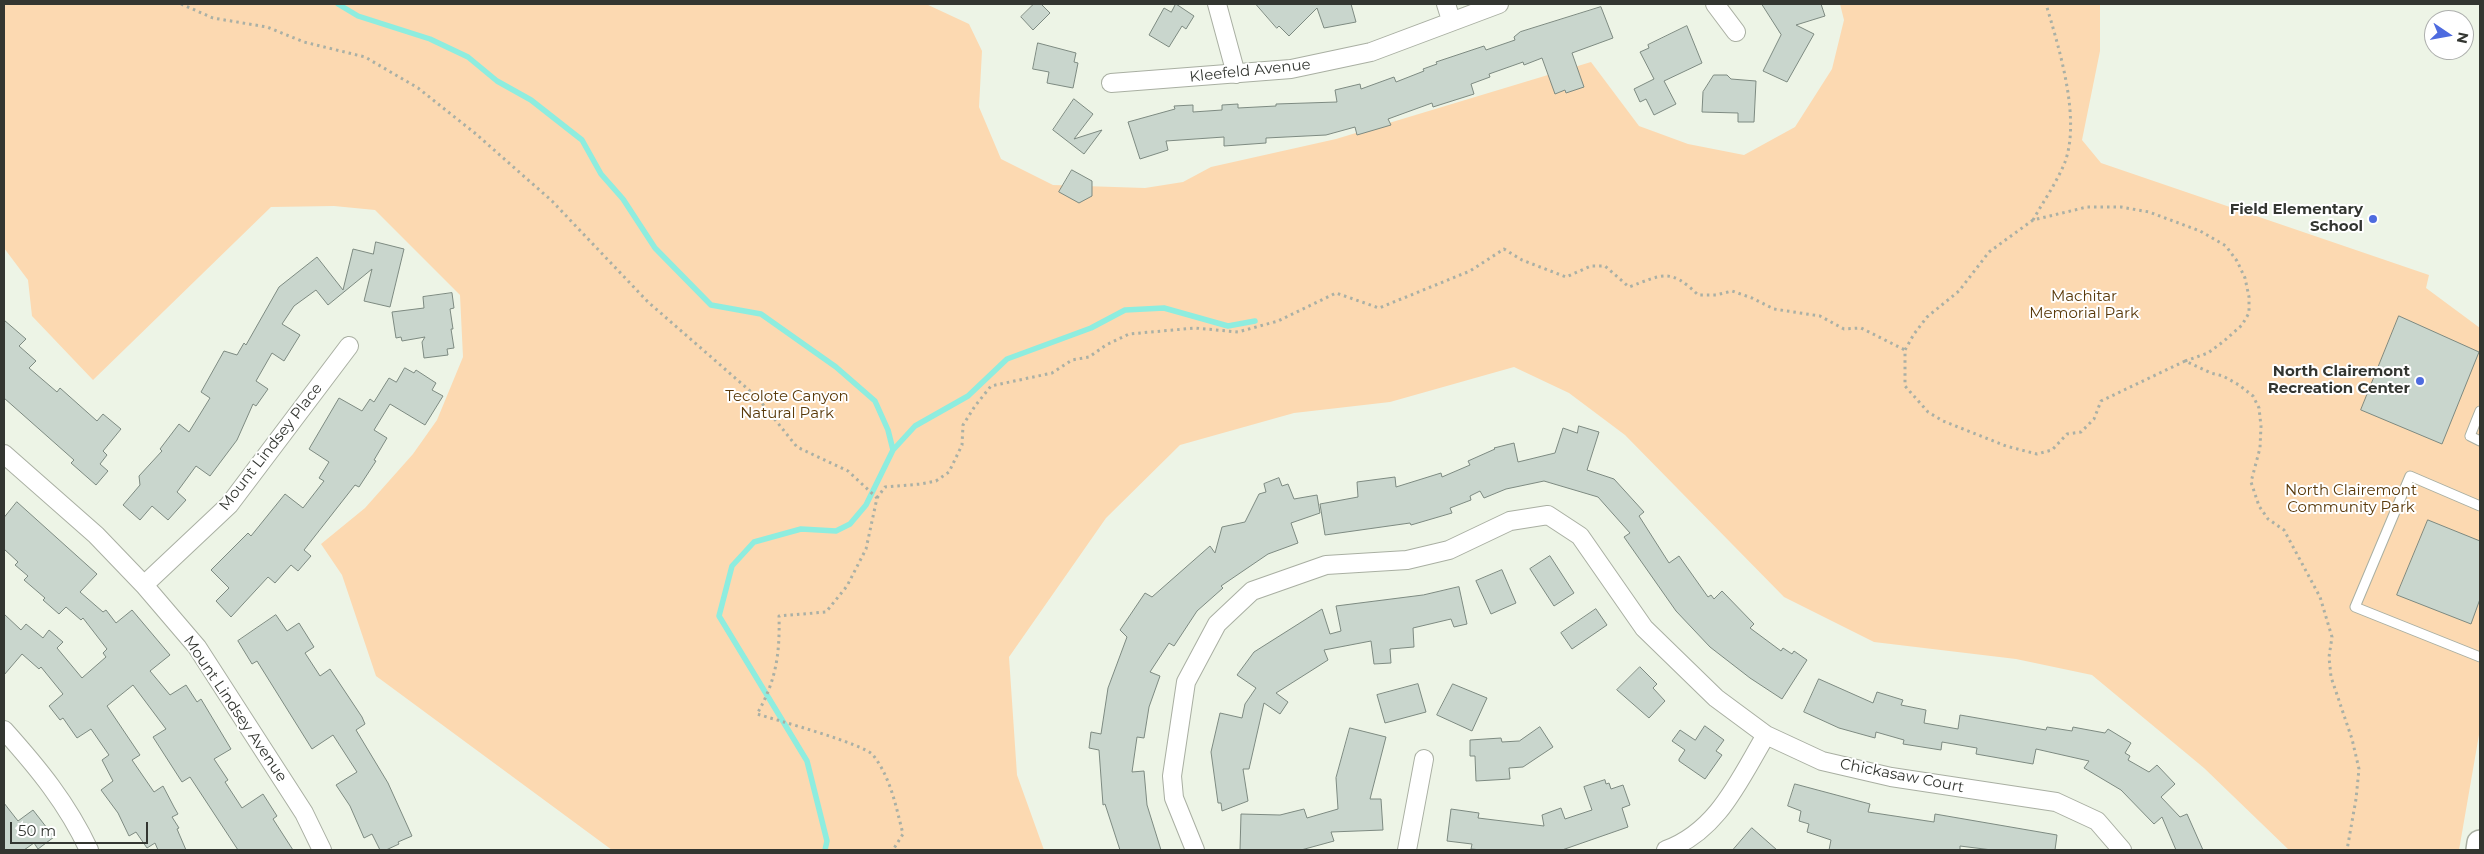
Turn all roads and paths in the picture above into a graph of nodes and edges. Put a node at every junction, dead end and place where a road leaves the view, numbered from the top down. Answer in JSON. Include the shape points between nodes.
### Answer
{"nodes":[{"id":1,"x":181,"y":4,"type":"edge"},
{"id":2,"x":1217,"y":4,"type":"edge"},
{"id":3,"x":1499,"y":4,"type":"edge"},
{"id":4,"x":1715,"y":4,"type":"edge"},
{"id":5,"x":2046,"y":4,"type":"edge"},
{"id":6,"x":1448,"y":12,"type":"edge"},
{"id":7,"x":1736,"y":32,"type":"dead end"},
{"id":8,"x":1236,"y":74,"type":"junction"},
{"id":9,"x":1111,"y":83,"type":"dead end"},
{"id":10,"x":2033,"y":220,"type":"junction"},
{"id":11,"x":349,"y":346,"type":"dead end"},
{"id":12,"x":1905,"y":350,"type":"junction"},
{"id":13,"x":2185,"y":361,"type":"junction"},
{"id":14,"x":2480,"y":411,"type":"edge"},
{"id":15,"x":2480,"y":440,"type":"edge"},
{"id":16,"x":4,"y":454,"type":"edge"},
{"id":17,"x":877,"y":498,"type":"junction"},
{"id":18,"x":2480,"y":506,"type":"edge"},
{"id":19,"x":144,"y":585,"type":"junction"},
{"id":20,"x":2480,"y":657,"type":"edge"},
{"id":21,"x":4,"y":730,"type":"edge"},
{"id":22,"x":1766,"y":734,"type":"junction"},
{"id":23,"x":1424,"y":759,"type":"dead end"},
{"id":24,"x":2480,"y":843,"type":"edge"},
{"id":25,"x":89,"y":850,"type":"edge"},
{"id":26,"x":322,"y":850,"type":"edge"},
{"id":27,"x":894,"y":850,"type":"edge"},
{"id":28,"x":1194,"y":850,"type":"edge"},
{"id":29,"x":1407,"y":850,"type":"edge"},
{"id":30,"x":1666,"y":850,"type":"edge"},
{"id":31,"x":2122,"y":850,"type":"edge"},
{"id":32,"x":2347,"y":850,"type":"edge"},
{"id":33,"x":2479,"y":850,"type":"edge"}],
"edges":[{"from":1,"to":17,"type":"path","via":[[213,18],[267,27],[304,42],[365,57],[418,88],[552,201],[648,302],[757,397],[797,446],[848,471]]},
{"from":2,"to":8,"type":"street"},
{"from":3,"to":6,"type":"street","name":"Kleefeld Avenue"},
{"from":4,"to":7,"type":"street"},
{"from":5,"to":10,"type":"path","via":[[2072,113],[2065,162]]},
{"from":6,"to":8,"type":"street","name":"Kleefeld Avenue","via":[[1371,52],[1291,69]]},
{"from":8,"to":9,"type":"street","name":"Kleefeld Avenue"},
{"from":10,"to":12,"type":"path","via":[[1989,252],[1959,291],[1927,317]]},
{"from":10,"to":13,"type":"path","via":[[2087,207],[2121,208],[2150,212],[2200,231],[2226,246],[2245,278],[2249,313],[2242,326],[2224,341],[2208,353]]},
{"from":11,"to":19,"type":"street","name":"Mount Lindsey Place","via":[[229,505]]},
{"from":12,"to":13,"type":"path","via":[[1905,386],[1928,412],[2006,446],[2037,454],[2052,450],[2067,434],[2081,432],[2094,420],[2101,401]]},
{"from":12,"to":17,"type":"path","via":[[1861,328],[1844,329],[1820,316],[1774,309],[1732,291],[1698,295],[1685,282],[1664,275],[1629,287],[1605,266],[1590,266],[1566,277],[1522,260],[1504,249],[1470,271],[1379,308],[1336,293],[1278,320],[1238,332],[1196,328],[1129,334],[1089,357],[1072,360],[1052,373],[991,386],[963,425],[962,445],[949,472],[921,484],[885,487]]},
{"from":13,"to":32,"type":"path","via":[[2239,385],[2254,396],[2259,408],[2262,426],[2260,448],[2251,482],[2259,506],[2268,519],[2284,530],[2320,597],[2332,637],[2329,657],[2332,677],[2358,769]]},
{"from":14,"to":15,"type":"lane","via":[[2470,436]]},
{"from":16,"to":19,"type":"street","name":"Mount Lindsey Avenue","via":[[96,535]]},
{"from":17,"to":27,"type":"path","via":[[866,549],[846,586],[826,612],[779,616],[780,651],[770,693],[757,714],[835,738],[872,754],[891,786],[903,834]]},
{"from":18,"to":20,"type":"lane","via":[[2410,476],[2355,607]]},
{"from":19,"to":26,"type":"street","name":"Mount Lindsey Avenue","via":[[197,647],[304,813]]},
{"from":21,"to":25,"type":"street","via":[[73,816]]},
{"from":22,"to":28,"type":"street","name":"Chickasaw Court","via":[[1716,698],[1644,628],[1580,536],[1548,515],[1510,521],[1449,550],[1407,560],[1326,564],[1252,591],[1217,624],[1186,682],[1172,776],[1174,798]]},
{"from":22,"to":30,"type":"street","via":[[1722,810],[1702,830]]},
{"from":22,"to":31,"type":"street","name":"Chickasaw Court","via":[[1822,761],[1891,777],[2056,802],[2097,821]]},
{"from":23,"to":29,"type":"street"},
{"from":24,"to":33,"type":"street"}]}
